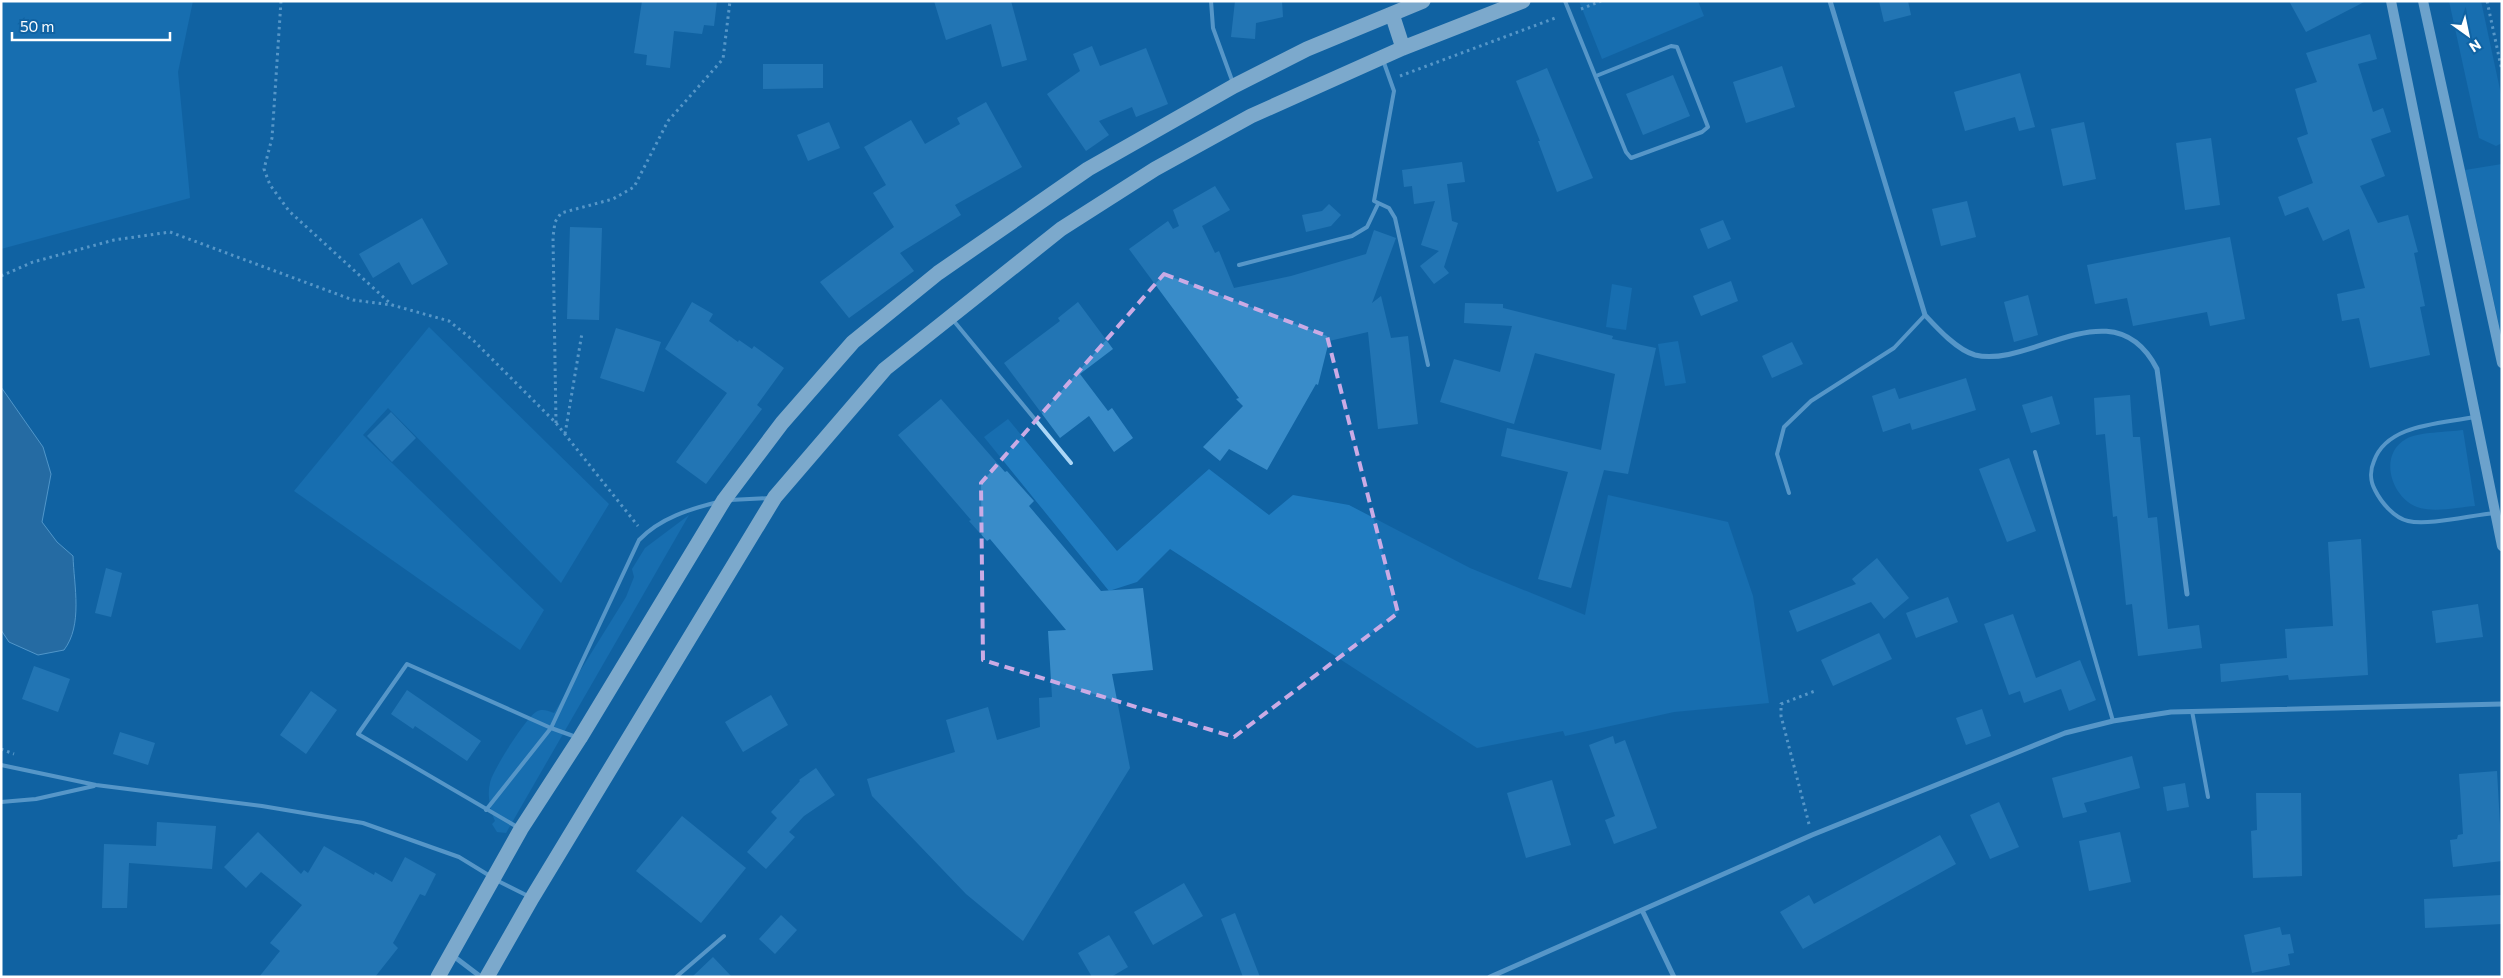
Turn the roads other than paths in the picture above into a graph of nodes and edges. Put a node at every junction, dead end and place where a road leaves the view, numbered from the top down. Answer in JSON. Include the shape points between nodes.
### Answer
{"nodes":[{"id":1,"x":1211,"y":1,"type":"edge"},
{"id":2,"x":1423,"y":1,"type":"edge"},
{"id":3,"x":1523,"y":1,"type":"edge"},
{"id":4,"x":1566,"y":1,"type":"edge"},
{"id":5,"x":1830,"y":1,"type":"edge"},
{"id":6,"x":2391,"y":1,"type":"edge"},
{"id":7,"x":2423,"y":1,"type":"edge"},
{"id":8,"x":1392,"y":14,"type":"junction"},
{"id":9,"x":1403,"y":48,"type":"junction"},
{"id":10,"x":1383,"y":58,"type":"junction"},
{"id":11,"x":1596,"y":76,"type":"junction"},
{"id":12,"x":1234,"y":86,"type":"junction"},
{"id":13,"x":1378,"y":204,"type":"junction"},
{"id":14,"x":1239,"y":265,"type":"dead end"},
{"id":15,"x":1925,"y":315,"type":"junction"},
{"id":16,"x":950,"y":317,"type":"junction"},
{"id":17,"x":2502,"y":363,"type":"edge"},
{"id":18,"x":1428,"y":365,"type":"dead end"},
{"id":19,"x":2474,"y":416,"type":"junction"},
{"id":20,"x":2035,"y":452,"type":"dead end"},
{"id":21,"x":1071,"y":463,"type":"dead end"},
{"id":22,"x":1789,"y":493,"type":"dead end"},
{"id":23,"x":776,"y":497,"type":"junction"},
{"id":24,"x":724,"y":500,"type":"junction"},
{"id":25,"x":2495,"y":513,"type":"junction"},
{"id":26,"x":2502,"y":546,"type":"edge"},
{"id":27,"x":2187,"y":594,"type":"dead end"},
{"id":28,"x":2502,"y":704,"type":"edge"},
{"id":29,"x":2192,"y":711,"type":"junction"},
{"id":30,"x":2113,"y":721,"type":"junction"},
{"id":31,"x":551,"y":728,"type":"junction"},
{"id":32,"x":580,"y":738,"type":"junction"},
{"id":33,"x":1,"y":765,"type":"edge"},
{"id":34,"x":96,"y":785,"type":"junction"},
{"id":35,"x":2208,"y":797,"type":"dead end"},
{"id":36,"x":1,"y":802,"type":"edge"},
{"id":37,"x":486,"y":810,"type":"junction"},
{"id":38,"x":521,"y":829,"type":"junction"},
{"id":39,"x":494,"y":879,"type":"junction"},
{"id":40,"x":532,"y":898,"type":"junction"},
{"id":41,"x":1642,"y":910,"type":"junction"},
{"id":42,"x":724,"y":936,"type":"dead end"},
{"id":43,"x":452,"y":955,"type":"junction"},
{"id":44,"x":438,"y":977,"type":"edge"},
{"id":45,"x":481,"y":977,"type":"edge"},
{"id":46,"x":487,"y":977,"type":"edge"},
{"id":47,"x":676,"y":977,"type":"edge"},
{"id":48,"x":1490,"y":977,"type":"edge"},
{"id":49,"x":1674,"y":977,"type":"edge"}],
"edges":[{"from":1,"to":12,"type":"lane","via":[[1213,28]]},
{"from":2,"to":8,"type":"highway"},
{"from":3,"to":9,"type":"highway"},
{"from":4,"to":11,"type":"lane"},
{"from":5,"to":15,"type":"street"},
{"from":6,"to":19,"type":"street"},
{"from":7,"to":17,"type":"street"},
{"from":8,"to":9,"type":"highway"},
{"from":8,"to":12,"type":"highway","via":[[1307,49]]},
{"from":9,"to":10,"type":"highway"},
{"from":10,"to":13,"type":"lane","via":[[1394,91],[1373,197]]},
{"from":10,"to":16,"type":"highway","via":[[1251,116],[1155,169],[1061,229]]},
{"from":11,"to":11,"type":"lane","via":[[1631,158],[1708,127],[1677,47],[1671,46]]},
{"from":12,"to":24,"type":"highway","via":[[1088,169],[938,272],[853,342],[782,423]]},
{"from":13,"to":14,"type":"lane","via":[[1367,227],[1352,236]]},
{"from":13,"to":18,"type":"lane","via":[[1393,212],[1395,218]]},
{"from":15,"to":22,"type":"lane","via":[[1894,348],[1810,401],[1784,428],[1777,454]]},
{"from":15,"to":27,"type":"street","via":[[1942,334],[1973,354],[1995,358],[2071,335],[2110,331],[2149,353],[2157,369]]},
{"from":16,"to":21,"type":"lane"},
{"from":16,"to":23,"type":"highway","via":[[885,369]]},
{"from":19,"to":25,"type":"street"},
{"from":19,"to":25,"type":"lane","via":[[2406,431],[2387,440],[2370,471],[2374,489],[2393,514],[2407,521],[2430,522]]},
{"from":20,"to":30,"type":"lane"},
{"from":23,"to":24,"type":"lane"},
{"from":23,"to":40,"type":"highway"},
{"from":24,"to":31,"type":"lane","via":[[684,510],[645,534]]},
{"from":24,"to":32,"type":"highway"},
{"from":25,"to":26,"type":"street"},
{"from":28,"to":29,"type":"street"},
{"from":29,"to":30,"type":"street"},
{"from":29,"to":35,"type":"lane"},
{"from":30,"to":41,"type":"street","via":[[2065,733],[1812,835]]},
{"from":31,"to":32,"type":"lane"},
{"from":31,"to":37,"type":"lane"},
{"from":31,"to":37,"type":"lane","via":[[407,664],[358,734]]},
{"from":32,"to":38,"type":"highway"},
{"from":33,"to":34,"type":"lane"},
{"from":34,"to":36,"type":"lane","via":[[36,799]]},
{"from":34,"to":39,"type":"lane","via":[[262,806],[364,823],[459,856]]},
{"from":37,"to":38,"type":"lane"},
{"from":38,"to":39,"type":"highway"},
{"from":39,"to":40,"type":"lane"},
{"from":39,"to":43,"type":"highway"},
{"from":40,"to":46,"type":"highway"},
{"from":41,"to":48,"type":"street"},
{"from":41,"to":49,"type":"street"},
{"from":42,"to":47,"type":"lane"},
{"from":43,"to":44,"type":"highway"},
{"from":43,"to":45,"type":"street"}]}
